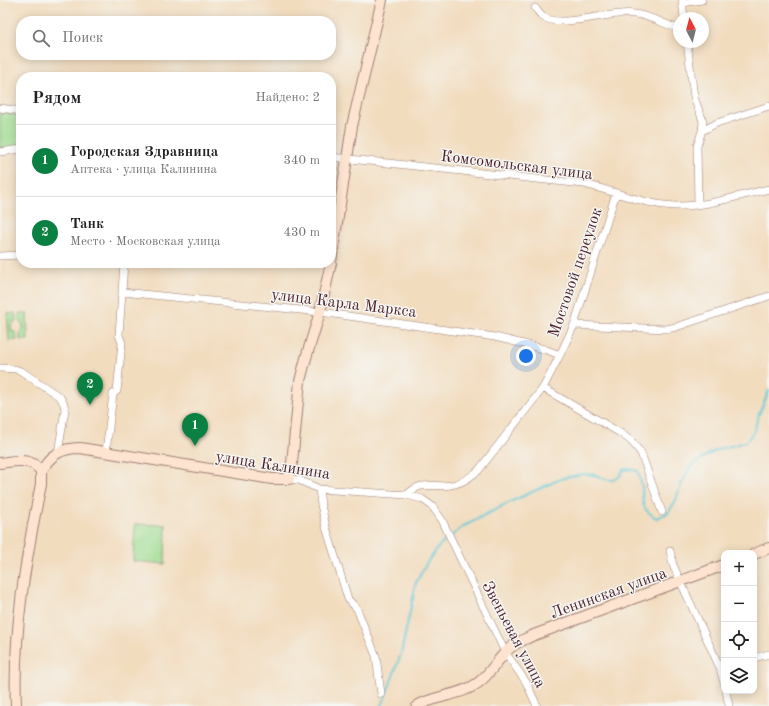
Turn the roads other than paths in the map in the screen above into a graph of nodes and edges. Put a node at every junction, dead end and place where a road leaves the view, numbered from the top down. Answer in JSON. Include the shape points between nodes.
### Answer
{"nodes":[{"id":1,"x":382,"y":0,"type":"edge"},
{"id":2,"x":702,"y":0,"type":"edge"},
{"id":3,"x":682,"y":2,"type":"edge"},
{"id":4,"x":535,"y":8,"type":"dead end"},
{"id":5,"x":683,"y":12,"type":"edge"},
{"id":6,"x":673,"y":27,"type":"edge"},
{"id":7,"x":688,"y":48,"type":"edge"},
{"id":8,"x":769,"y":106,"type":"edge"},
{"id":9,"x":0,"y":108,"type":"edge"},
{"id":10,"x":16,"y":110,"type":"edge"},
{"id":11,"x":702,"y":131,"type":"junction"},
{"id":12,"x":16,"y":150,"type":"edge"},
{"id":13,"x":0,"y":152,"type":"edge"},
{"id":14,"x":336,"y":158,"type":"edge"},
{"id":15,"x":347,"y":159,"type":"junction"},
{"id":16,"x":769,"y":189,"type":"edge"},
{"id":17,"x":616,"y":193,"type":"junction"},
{"id":18,"x":698,"y":204,"type":"junction"},
{"id":19,"x":336,"y":230,"type":"edge"},
{"id":20,"x":0,"y":256,"type":"edge"},
{"id":21,"x":16,"y":256,"type":"edge"},
{"id":22,"x":124,"y":268,"type":"edge"},
{"id":23,"x":330,"y":268,"type":"edge"},
{"id":24,"x":122,"y":292,"type":"junction"},
{"id":25,"x":769,"y":296,"type":"edge"},
{"id":26,"x":320,"y":312,"type":"junction"},
{"id":27,"x":574,"y":325,"type":"junction"},
{"id":28,"x":560,"y":355,"type":"junction"},
{"id":29,"x":0,"y":368,"type":"edge"},
{"id":30,"x":543,"y":388,"type":"junction"},
{"id":31,"x":106,"y":452,"type":"junction"},
{"id":32,"x":58,"y":453,"type":"junction"},
{"id":33,"x":0,"y":463,"type":"edge"},
{"id":34,"x":41,"y":471,"type":"junction"},
{"id":35,"x":289,"y":479,"type":"junction"},
{"id":36,"x":319,"y":489,"type":"junction"},
{"id":37,"x":407,"y":494,"type":"junction"},
{"id":38,"x":662,"y":512,"type":"dead end"},
{"id":39,"x":446,"y":528,"type":"joint"},
{"id":40,"x":769,"y":548,"type":"edge"},
{"id":41,"x":670,"y":551,"type":"dead end"},
{"id":42,"x":757,"y":553,"type":"edge"},
{"id":43,"x":721,"y":566,"type":"edge"},
{"id":44,"x":681,"y":582,"type":"junction"},
{"id":45,"x":505,"y":652,"type":"junction"},
{"id":46,"x":769,"y":654,"type":"edge"},
{"id":47,"x":757,"y":657,"type":"edge"},
{"id":48,"x":721,"y":666,"type":"edge"},
{"id":49,"x":381,"y":694,"type":"dead end"},
{"id":50,"x":727,"y":694,"type":"edge"},
{"id":51,"x":15,"y":703,"type":"edge"},
{"id":52,"x":417,"y":706,"type":"edge"},
{"id":53,"x":537,"y":706,"type":"edge"},
{"id":54,"x":729,"y":706,"type":"edge"}],
"edges":[{"from":1,"to":15,"type":"main road","via":[[352,126]]},
{"from":2,"to":3,"type":"street"},
{"from":3,"to":5,"type":"street"},
{"from":4,"to":6,"type":"street","via":[[543,17],[550,20],[567,21],[622,13],[635,14]]},
{"from":7,"to":11,"type":"street","via":[[694,97],[703,121]]},
{"from":8,"to":11,"type":"street","via":[[717,123]]},
{"from":9,"to":10,"type":"street"},
{"from":11,"to":18,"type":"street","via":[[697,146]]},
{"from":12,"to":13,"type":"street"},
{"from":14,"to":15,"type":"street","name":"Комсомольская улица"},
{"from":15,"to":17,"type":"street","name":"Комсомольская улица","via":[[584,184]]},
{"from":15,"to":19,"type":"main road"},
{"from":16,"to":18,"type":"street","name":"Комсомольская улица"},
{"from":17,"to":18,"type":"street","name":"Комсомольская улица","via":[[642,201],[675,206]]},
{"from":17,"to":27,"type":"street","name":"Мостовой переулок"},
{"from":20,"to":21,"type":"street"},
{"from":22,"to":24,"type":"street"},
{"from":23,"to":26,"type":"main road"},
{"from":24,"to":26,"type":"street","name":"улица Карла Маркса"},
{"from":24,"to":31,"type":"street","via":[[118,335],[122,343],[117,391],[113,394]]},
{"from":25,"to":27,"type":"street","via":[[667,329]]},
{"from":26,"to":28,"type":"street","name":"улица Карла Маркса","via":[[495,337],[544,348]]},
{"from":26,"to":35,"type":"main road","via":[[300,381]]},
{"from":27,"to":28,"type":"street","name":"Мостовой переулок"},
{"from":28,"to":30,"type":"street","name":"Мостовой переулок"},
{"from":29,"to":32,"type":"street","via":[[21,371],[60,397],[65,410]]},
{"from":30,"to":37,"type":"street","name":"Мостовой переулок","via":[[472,476],[454,485],[419,485]]},
{"from":30,"to":38,"type":"street","via":[[632,442],[641,453]]},
{"from":31,"to":32,"type":"main road","name":"улица Калинина","via":[[68,448]]},
{"from":31,"to":35,"type":"main road","name":"улица Калинина","via":[[272,479]]},
{"from":32,"to":34,"type":"main road","name":"улица Калинина","via":[[47,461]]},
{"from":33,"to":34,"type":"main road","via":[[30,462],[37,464]]},
{"from":34,"to":51,"type":"main road","via":[[41,484],[20,602]]},
{"from":35,"to":36,"type":"street","name":"улица Калинина"},
{"from":36,"to":37,"type":"street","name":"улица Калинина"},
{"from":36,"to":49,"type":"street","via":[[326,527],[348,599],[357,609],[376,656]]},
{"from":37,"to":39,"type":"street","name":"улица Калинина","via":[[422,498],[432,506]]},
{"from":39,"to":45,"type":"street","name":"Звеньевая улица"},
{"from":40,"to":42,"type":"main road"},
{"from":41,"to":44,"type":"street"},
{"from":43,"to":44,"type":"main road","name":"Ленинская улица"},
{"from":44,"to":45,"type":"main road","name":"Ленинская улица","via":[[534,635]]},
{"from":44,"to":48,"type":"street"},
{"from":45,"to":52,"type":"main road","via":[[492,670],[477,684],[459,693]]},
{"from":45,"to":53,"type":"street","name":"Звеньевая улица","via":[[526,682]]},
{"from":46,"to":47,"type":"street"},
{"from":50,"to":54,"type":"street"}]}
